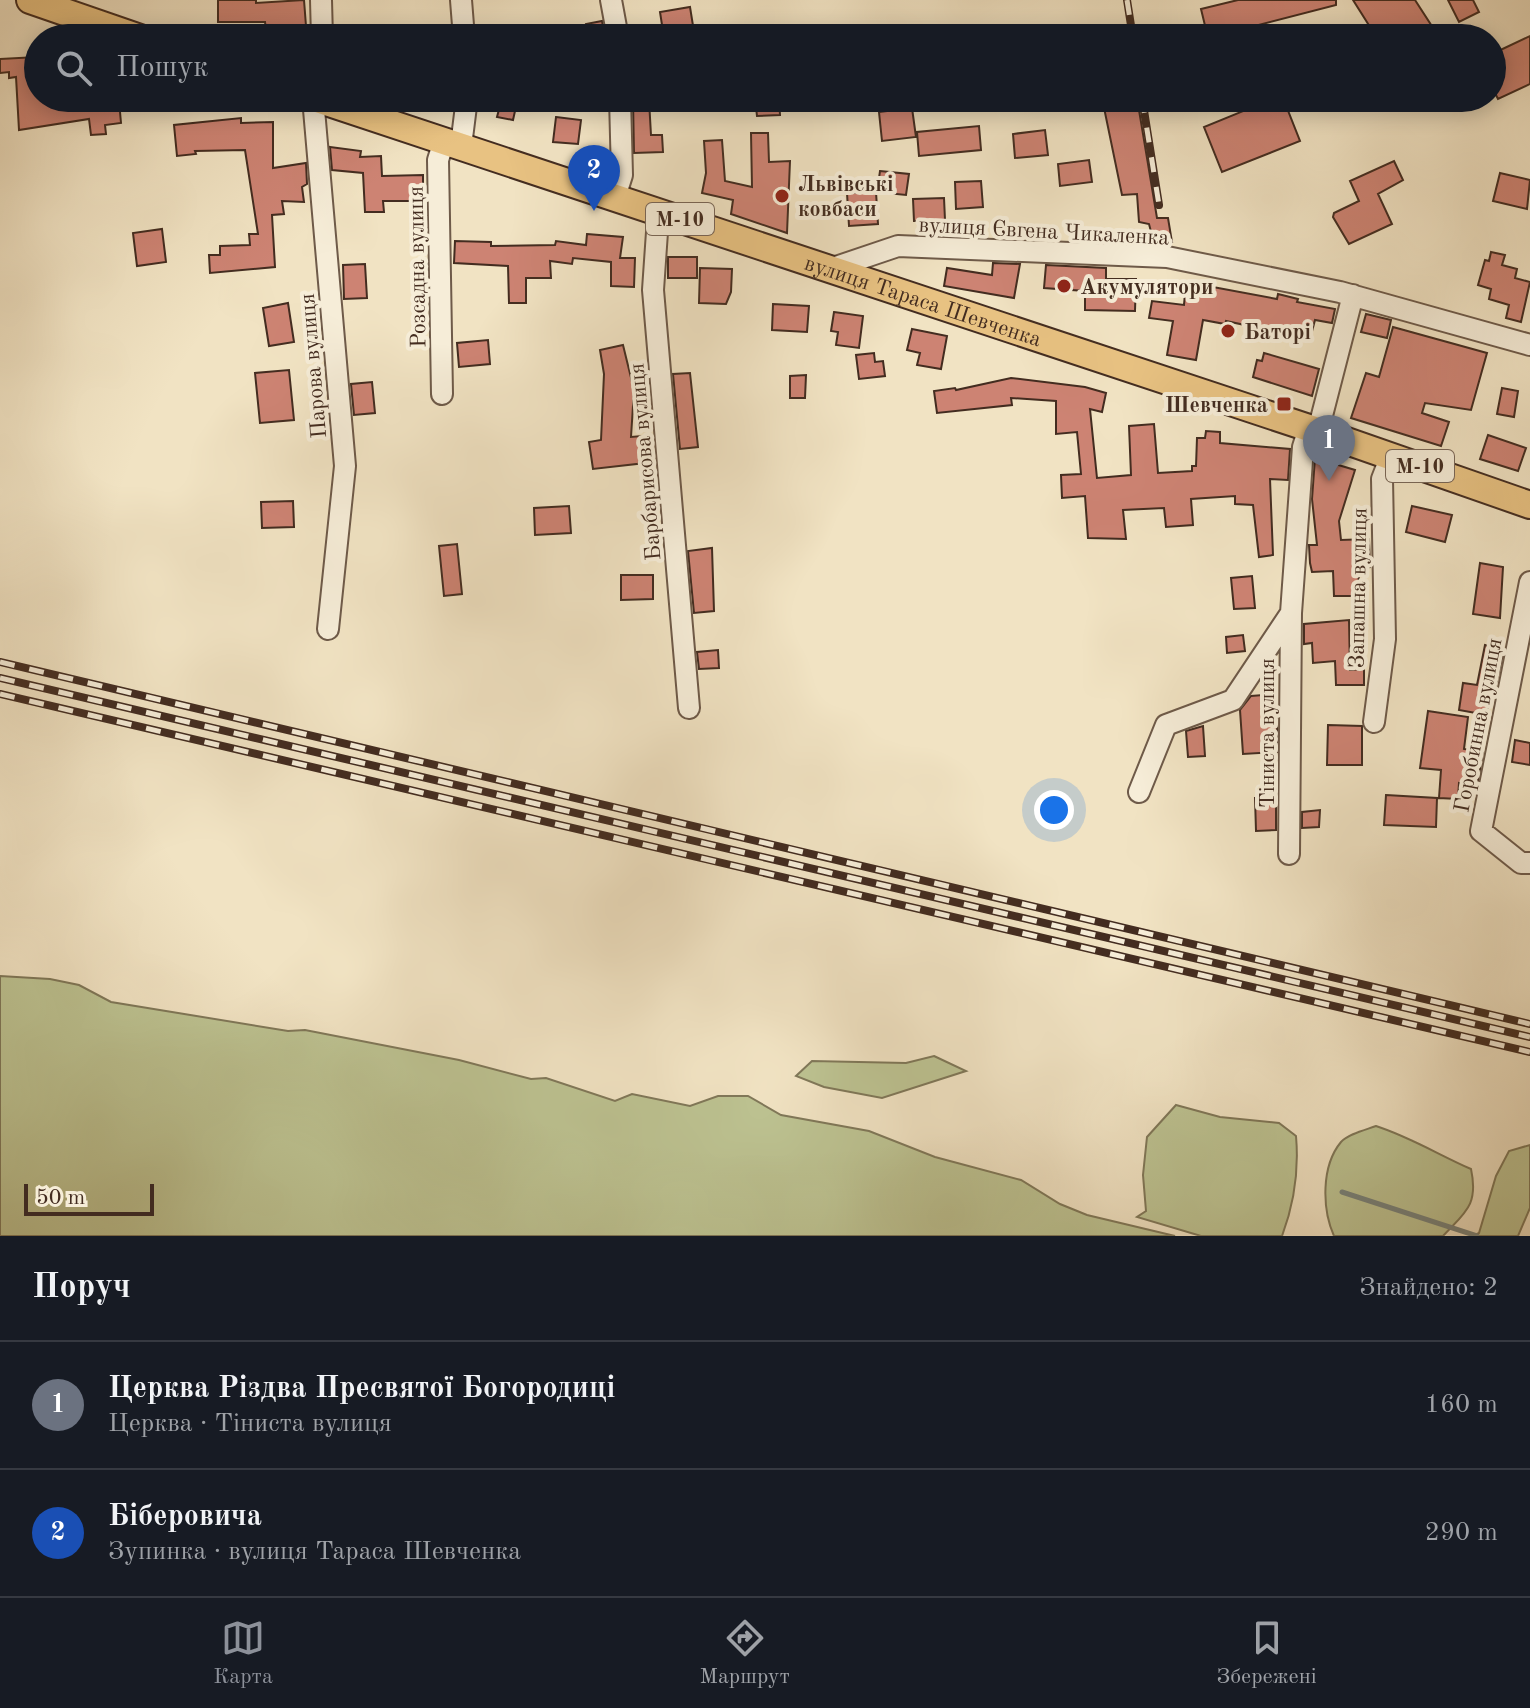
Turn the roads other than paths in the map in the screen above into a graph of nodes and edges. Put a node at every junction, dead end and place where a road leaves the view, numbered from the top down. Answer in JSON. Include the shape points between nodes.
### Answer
{"nodes":[{"id":1,"x":30,"y":0,"type":"edge"},
{"id":2,"x":321,"y":0,"type":"edge"},
{"id":3,"x":461,"y":0,"type":"edge"},
{"id":4,"x":611,"y":0,"type":"edge"},
{"id":5,"x":99,"y":24,"type":"edge"},
{"id":6,"x":322,"y":24,"type":"edge"},
{"id":7,"x":463,"y":24,"type":"edge"},
{"id":8,"x":615,"y":24,"type":"edge"},
{"id":9,"x":320,"y":112,"type":"edge"},
{"id":10,"x":358,"y":112,"type":"edge"},
{"id":11,"x":463,"y":112,"type":"edge"},
{"id":12,"x":620,"y":112,"type":"edge"},
{"id":13,"x":453,"y":144,"type":"junction"},
{"id":14,"x":615,"y":197,"type":"junction"},
{"id":15,"x":663,"y":213,"type":"junction"},
{"id":16,"x":830,"y":269,"type":"junction"},
{"id":17,"x":1353,"y":295,"type":"junction"},
{"id":18,"x":1530,"y":345,"type":"edge"},
{"id":19,"x":442,"y":394,"type":"dead end"},
{"id":20,"x":1314,"y":430,"type":"junction"},
{"id":21,"x":1391,"y":456,"type":"junction"},
{"id":22,"x":1530,"y":505,"type":"edge"},
{"id":23,"x":1530,"y":582,"type":"edge"},
{"id":24,"x":1291,"y":613,"type":"junction"},
{"id":25,"x":328,"y":629,"type":"dead end"},
{"id":26,"x":689,"y":708,"type":"dead end"},
{"id":27,"x":1374,"y":722,"type":"dead end"},
{"id":28,"x":1139,"y":792,"type":"dead end"},
{"id":29,"x":1289,"y":854,"type":"dead end"},
{"id":30,"x":1530,"y":863,"type":"edge"}],
"edges":[{"from":1,"to":5,"type":"main road"},
{"from":2,"to":6,"type":"street"},
{"from":3,"to":7,"type":"street"},
{"from":4,"to":8,"type":"street"},
{"from":9,"to":25,"type":"street","name":"Парова вулиця","via":[[345,466]]},
{"from":10,"to":13,"type":"main road","name":"вулиця Тараса Шевченка","number":"М-10"},
{"from":11,"to":13,"type":"street","name":"Розсадна вулиця"},
{"from":12,"to":14,"type":"street","via":[[622,175]]},
{"from":13,"to":14,"type":"main road","name":"вулиця Тараса Шевченка","number":"М-10"},
{"from":13,"to":19,"type":"street","name":"Розсадна вулиця","via":[[438,160]]},
{"from":14,"to":15,"type":"main road","name":"вулиця Тараса Шевченка","number":"М-10"},
{"from":15,"to":16,"type":"main road","name":"вулиця Тараса Шевченка","number":"М-10"},
{"from":15,"to":26,"type":"street","name":"Барбарисова вулиця","via":[[653,290]]},
{"from":16,"to":17,"type":"street","name":"вулиця Євгена Чикаленка","via":[[898,246],[1167,257]]},
{"from":16,"to":20,"type":"main road","name":"вулиця Тараса Шевченка","number":"М-10"},
{"from":17,"to":18,"type":"street","name":"вулиця Євгена Чикаленка"},
{"from":17,"to":20,"type":"street"},
{"from":20,"to":21,"type":"main road","name":"вулиця Тараса Шевченка","number":"М-10"},
{"from":20,"to":24,"type":"street","name":"Тіниста вулиця","via":[[1303,447]]},
{"from":21,"to":22,"type":"main road","name":"вулиця Тараса Шевченка","number":"М-10"},
{"from":21,"to":27,"type":"street","name":"Запашна вулиця","via":[[1382,479],[1385,639]]},
{"from":23,"to":30,"type":"street","name":"Горобинна вулиця","via":[[1481,831],[1521,863]]},
{"from":24,"to":28,"type":"street","name":"Тіниста вулиця","via":[[1233,700],[1166,725]]},
{"from":24,"to":29,"type":"street","name":"Тіниста вулиця"}]}
